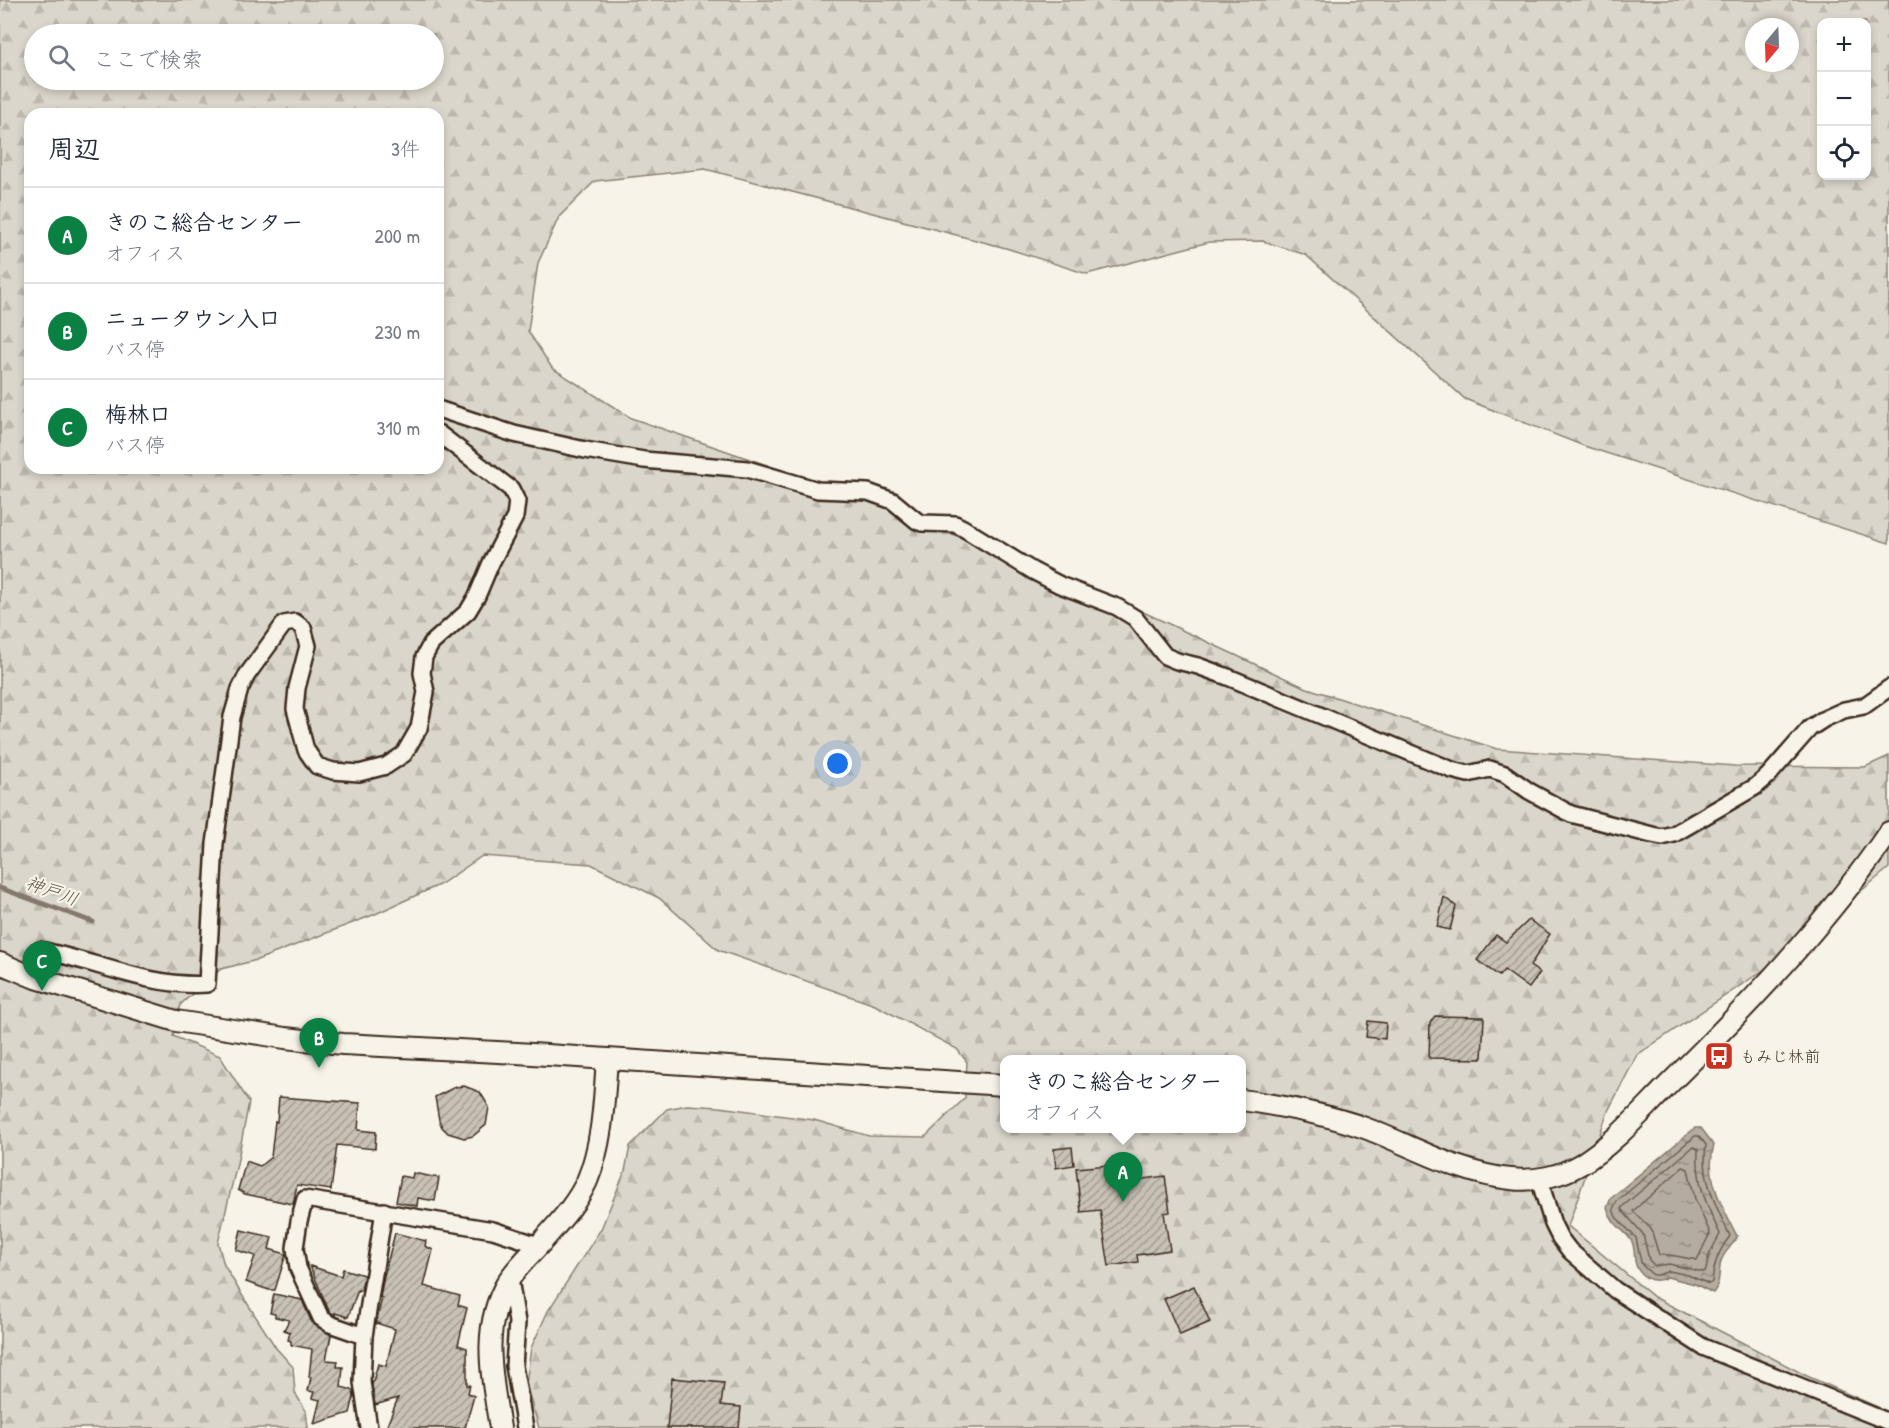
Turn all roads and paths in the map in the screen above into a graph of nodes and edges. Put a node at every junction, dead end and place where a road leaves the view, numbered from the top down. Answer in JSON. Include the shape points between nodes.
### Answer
{"nodes":[{"id":1,"x":444,"y":411,"type":"edge"},
{"id":2,"x":444,"y":438,"type":"edge"},
{"id":3,"x":1889,"y":688,"type":"edge"},
{"id":4,"x":1889,"y":832,"type":"edge"},
{"id":5,"x":0,"y":963,"type":"edge"},
{"id":6,"x":33,"y":977,"type":"junction"},
{"id":7,"x":607,"y":1059,"type":"junction"},
{"id":8,"x":1000,"y":1085,"type":"edge"},
{"id":9,"x":1246,"y":1101,"type":"edge"},
{"id":10,"x":1539,"y":1179,"type":"junction"},
{"id":11,"x":384,"y":1211,"type":"junction"},
{"id":12,"x":538,"y":1245,"type":"junction"},
{"id":13,"x":510,"y":1279,"type":"junction"},
{"id":14,"x":364,"y":1336,"type":"junction"},
{"id":15,"x":1889,"y":1422,"type":"edge"},
{"id":16,"x":369,"y":1428,"type":"edge"},
{"id":17,"x":500,"y":1428,"type":"edge"},
{"id":18,"x":525,"y":1428,"type":"edge"}],
"edges":[{"from":1,"to":3,"type":"street","via":[[514,434],[585,450],[644,460],[747,469],[818,490],[868,492],[886,497],[917,521],[955,524],[1060,585],[1117,607],[1135,618],[1165,656],[1237,680],[1452,771],[1468,774],[1490,769],[1505,774],[1570,814],[1662,837],[1674,834],[1755,787],[1810,728],[1844,710],[1864,706]]},
{"from":2,"to":6,"type":"street","via":[[511,489],[517,501],[514,517],[477,596],[468,611],[431,644],[424,657],[426,692],[419,728],[404,754],[386,766],[359,773],[317,766],[306,750],[295,709],[308,646],[303,628],[295,622],[284,624],[247,675],[232,717],[215,844],[207,984],[162,983],[40,950]]},
{"from":4,"to":10,"type":"street","via":[[1778,972],[1633,1120],[1581,1164]]},
{"from":5,"to":6,"type":"street"},
{"from":6,"to":7,"type":"street","via":[[176,1021],[285,1038]]},
{"from":7,"to":8,"type":"street"},
{"from":7,"to":12,"type":"street","via":[[603,1110],[587,1181],[574,1204]]},
{"from":9,"to":10,"type":"street","via":[[1365,1128],[1491,1176]]},
{"from":10,"to":15,"type":"street","via":[[1560,1238],[1615,1290],[1703,1347]]},
{"from":11,"to":12,"type":"street","via":[[493,1230]]},
{"from":11,"to":14,"type":"street"},
{"from":11,"to":14,"type":"street","via":[[305,1199],[299,1221],[296,1259],[316,1309],[330,1324]]},
{"from":12,"to":13,"type":"street"},
{"from":13,"to":17,"type":"street","via":[[492,1322],[489,1362]]},
{"from":13,"to":18,"type":"street","via":[[517,1322],[514,1366]]},
{"from":14,"to":16,"type":"street","via":[[362,1382]]}]}
